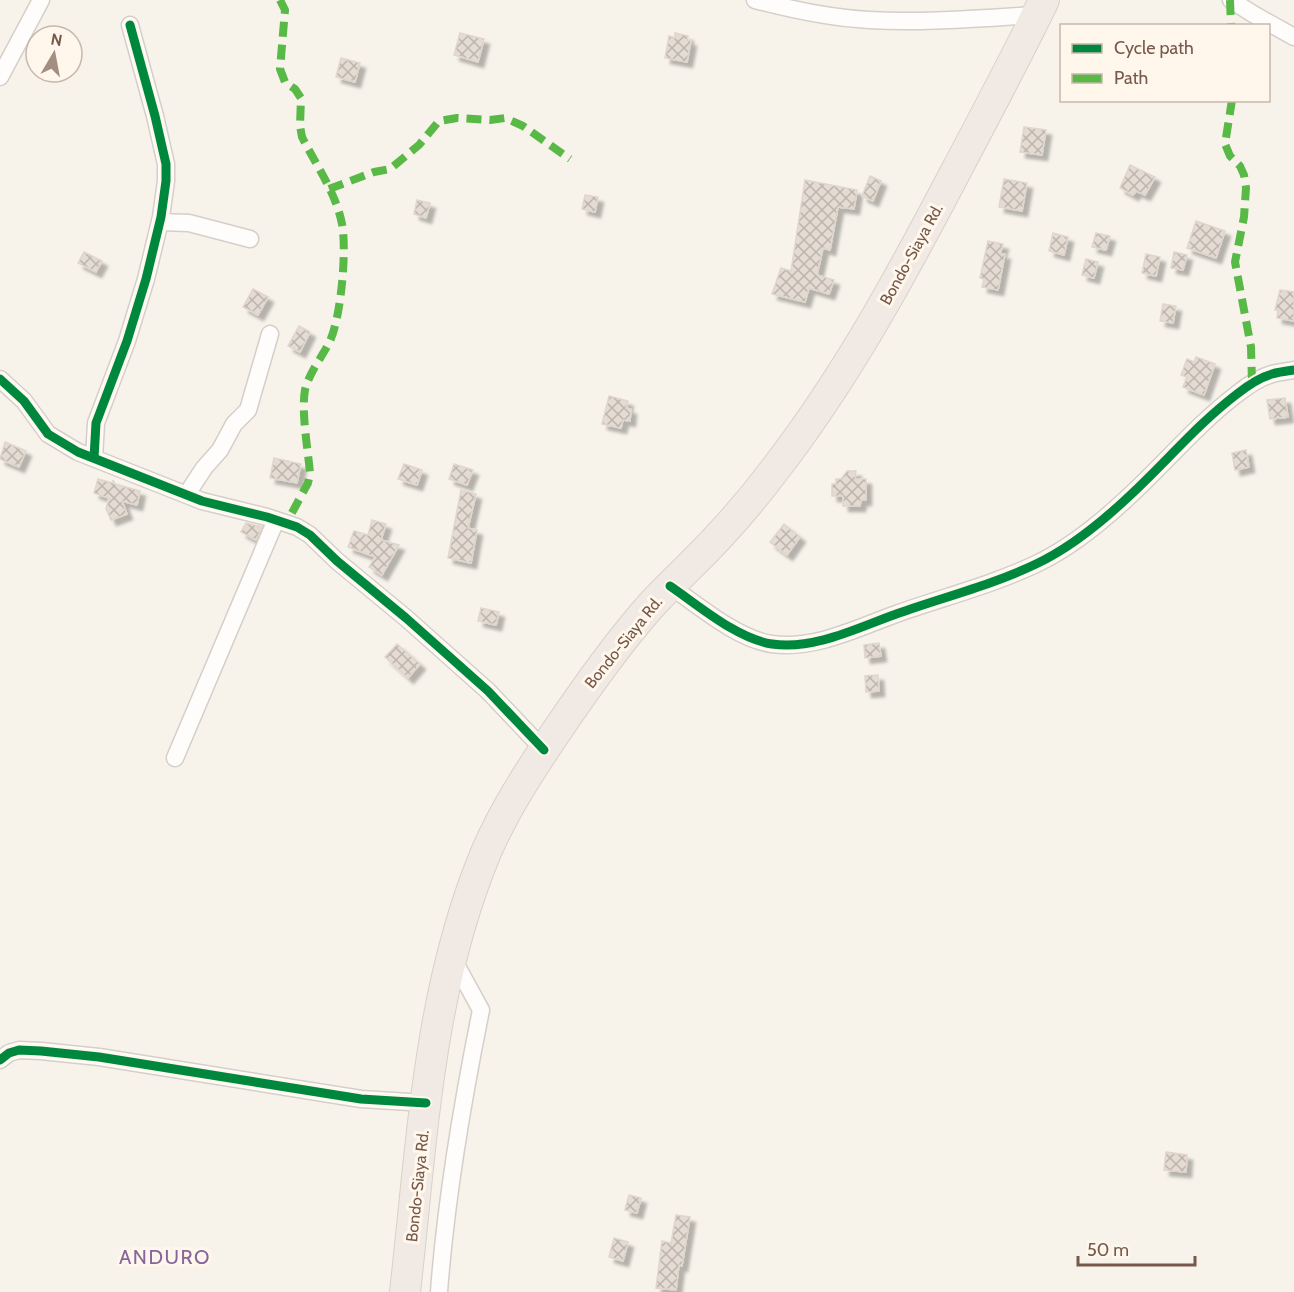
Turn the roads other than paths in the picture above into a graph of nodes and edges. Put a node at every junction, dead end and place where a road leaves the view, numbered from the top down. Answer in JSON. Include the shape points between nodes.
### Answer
{"nodes":[{"id":1,"x":41,"y":0,"type":"edge"},
{"id":2,"x":755,"y":0,"type":"edge"},
{"id":3,"x":1232,"y":0,"type":"edge"},
{"id":4,"x":1040,"y":8,"type":"edge"},
{"id":5,"x":130,"y":25,"type":"dead end"},
{"id":6,"x":1294,"y":37,"type":"edge"},
{"id":7,"x":0,"y":77,"type":"edge"},
{"id":8,"x":160,"y":222,"type":"junction"},
{"id":9,"x":250,"y":239,"type":"dead end"},
{"id":10,"x":270,"y":334,"type":"dead end"},
{"id":11,"x":1294,"y":370,"type":"edge"},
{"id":12,"x":0,"y":379,"type":"edge"},
{"id":13,"x":94,"y":458,"type":"junction"},
{"id":14,"x":187,"y":494,"type":"junction"},
{"id":15,"x":276,"y":520,"type":"junction"},
{"id":16,"x":670,"y":586,"type":"junction"},
{"id":17,"x":544,"y":750,"type":"junction"},
{"id":18,"x":176,"y":758,"type":"dead end"},
{"id":19,"x":452,"y":958,"type":"junction"},
{"id":20,"x":0,"y":1060,"type":"edge"},
{"id":21,"x":426,"y":1103,"type":"junction"},
{"id":22,"x":405,"y":1292,"type":"edge"},
{"id":23,"x":440,"y":1292,"type":"edge"}],
"edges":[{"from":1,"to":7,"type":"street"},
{"from":2,"to":4,"type":"street","via":[[869,20],[916,21]]},
{"from":3,"to":6,"type":"street"},
{"from":4,"to":16,"type":"highway","name":"Bondo-Siaya Rd.","via":[[938,206],[843,372],[774,471]]},
{"from":5,"to":8,"type":"street","via":[[166,164]]},
{"from":8,"to":9,"type":"street","via":[[189,223]]},
{"from":8,"to":13,"type":"street","via":[[138,305],[99,412]]},
{"from":10,"to":14,"type":"street","via":[[248,410],[234,424]]},
{"from":11,"to":16,"type":"street","via":[[1271,374],[1232,398],[1126,500],[1038,563],[847,633],[792,644],[769,644],[739,632]]},
{"from":12,"to":13,"type":"street","via":[[24,401],[48,434]]},
{"from":13,"to":14,"type":"street"},
{"from":14,"to":15,"type":"street"},
{"from":15,"to":17,"type":"street","via":[[310,535],[488,692]]},
{"from":15,"to":18,"type":"street"},
{"from":16,"to":17,"type":"highway","name":"Bondo-Siaya Rd.","via":[[617,647]]},
{"from":17,"to":19,"type":"highway","name":"Bondo-Siaya Rd.","via":[[503,815],[487,850]]},
{"from":19,"to":21,"type":"highway","name":"Bondo-Siaya Rd."},
{"from":19,"to":23,"type":"street","via":[[481,1010],[459,1119]]},
{"from":20,"to":21,"type":"street","via":[[19,1050],[41,1051],[362,1100]]},
{"from":21,"to":22,"type":"highway","name":"Bondo-Siaya Rd."}]}
